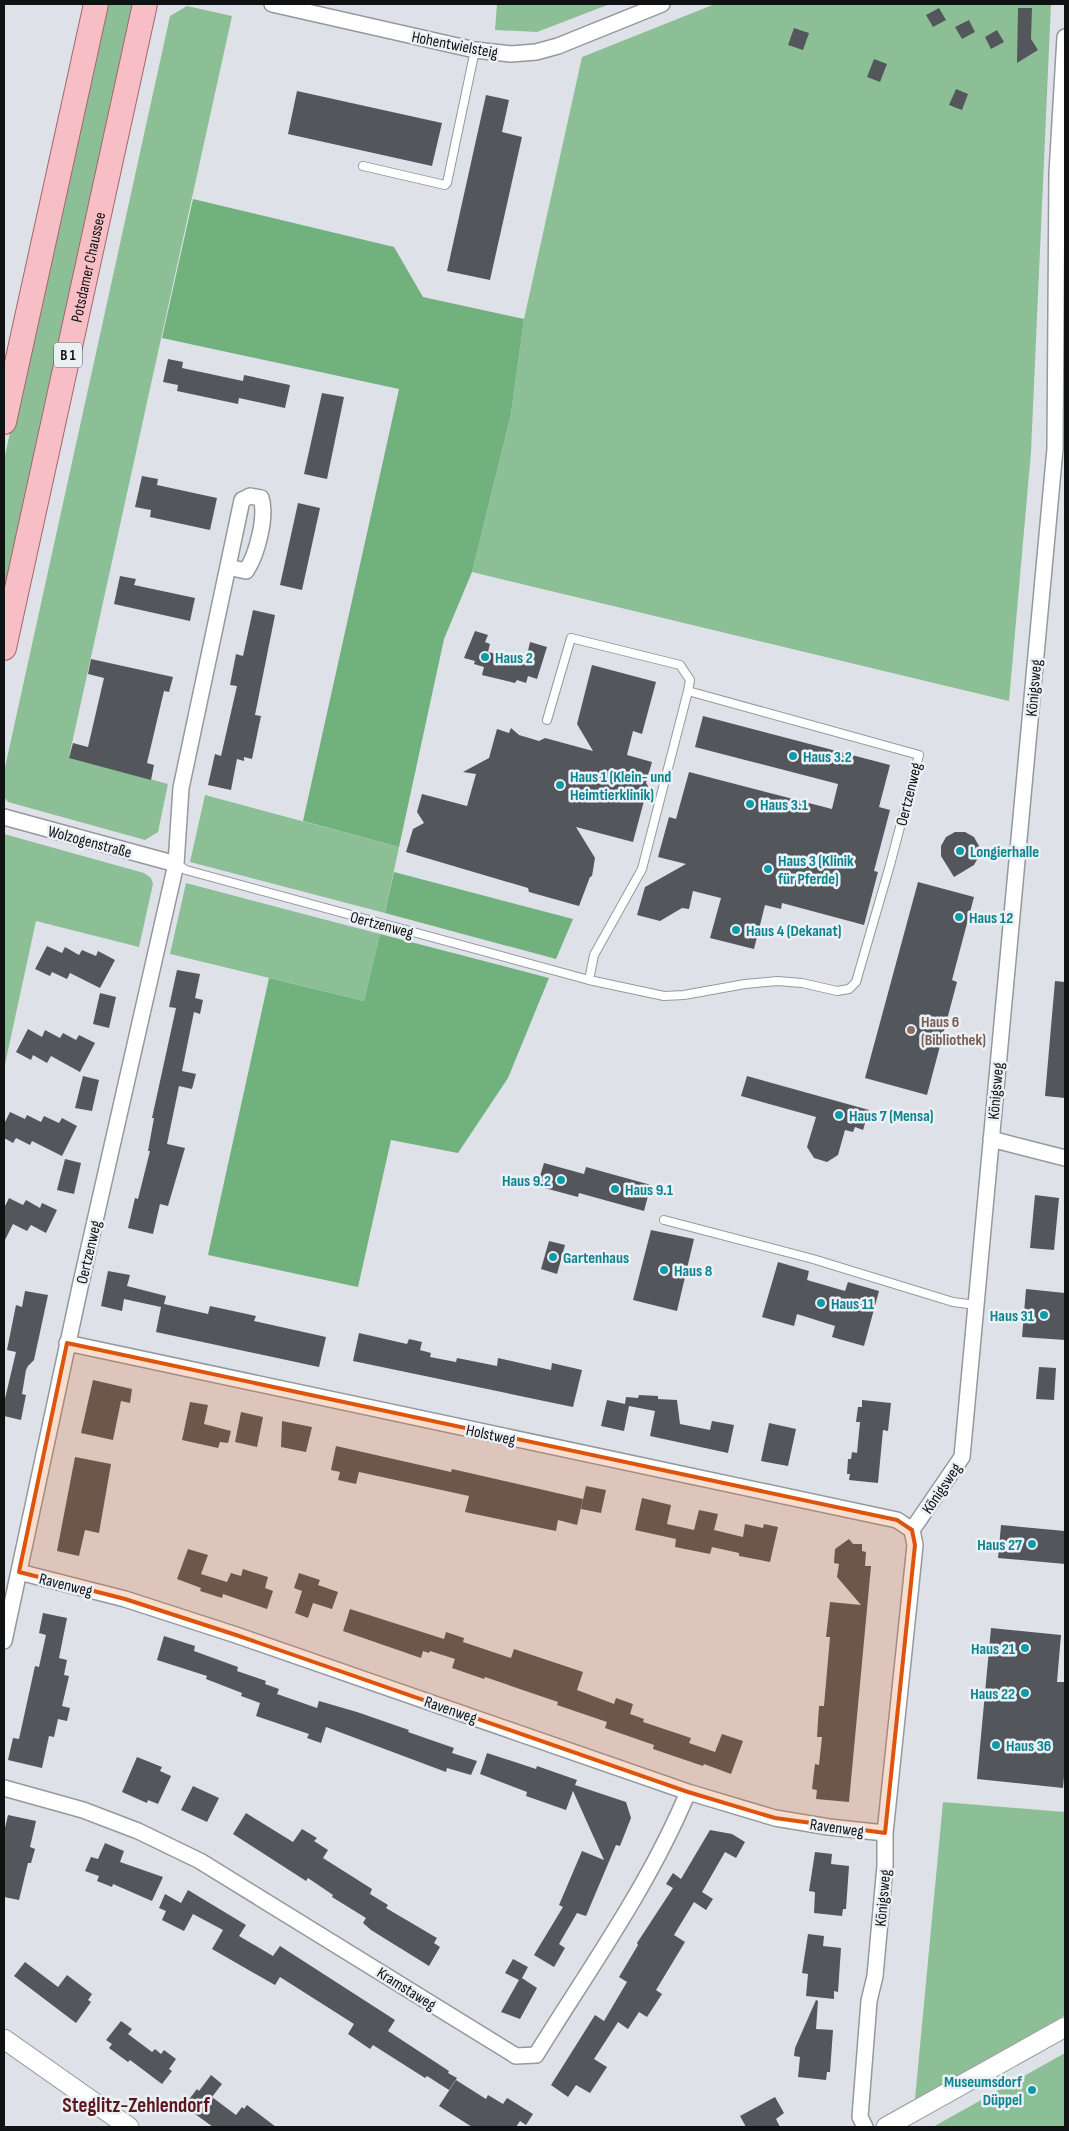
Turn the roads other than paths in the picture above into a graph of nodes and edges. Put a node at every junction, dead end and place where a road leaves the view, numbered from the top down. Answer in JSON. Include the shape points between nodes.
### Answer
{"nodes":[{"id":1,"x":96,"y":4,"type":"edge"},
{"id":2,"x":145,"y":4,"type":"edge"},
{"id":3,"x":272,"y":4,"type":"edge"},
{"id":4,"x":662,"y":4,"type":"edge"},
{"id":5,"x":1065,"y":37,"type":"edge"},
{"id":6,"x":475,"y":50,"type":"junction"},
{"id":7,"x":364,"y":166,"type":"dead end"},
{"id":8,"x":1061,"y":175,"type":"edge"},
{"id":9,"x":4,"y":422,"type":"edge"},
{"id":10,"x":1060,"y":451,"type":"edge"},
{"id":11,"x":228,"y":567,"type":"dead end"},
{"id":12,"x":4,"y":648,"type":"edge"},
{"id":13,"x":688,"y":691,"type":"junction"},
{"id":14,"x":547,"y":720,"type":"dead end"},
{"id":15,"x":4,"y":818,"type":"edge"},
{"id":16,"x":176,"y":864,"type":"junction"},
{"id":17,"x":589,"y":980,"type":"junction"},
{"id":18,"x":991,"y":1140,"type":"junction"},
{"id":19,"x":1065,"y":1158,"type":"edge"},
{"id":20,"x":664,"y":1220,"type":"dead end"},
{"id":21,"x":976,"y":1305,"type":"junction"},
{"id":22,"x":67,"y":1343,"type":"junction"},
{"id":23,"x":912,"y":1530,"type":"junction"},
{"id":24,"x":20,"y":1572,"type":"junction"},
{"id":25,"x":4,"y":1641,"type":"edge"},
{"id":26,"x":4,"y":1788,"type":"edge"},
{"id":27,"x":688,"y":1792,"type":"junction"},
{"id":28,"x":885,"y":1832,"type":"junction"},
{"id":29,"x":1065,"y":2027,"type":"edge"},
{"id":30,"x":4,"y":2039,"type":"edge"},
{"id":31,"x":129,"y":2127,"type":"edge"},
{"id":32,"x":865,"y":2127,"type":"edge"},
{"id":33,"x":886,"y":2127,"type":"edge"}],
"edges":[{"from":1,"to":9,"type":"main road"},
{"from":2,"to":12,"type":"main road","name":"Potsdamer Chaussee","number":"B 1"},
{"from":3,"to":6,"type":"street","name":"Hohentwielsteig"},
{"from":4,"to":6,"type":"street","name":"Hohentwielsteig","via":[[536,52],[511,54]]},
{"from":5,"to":8,"type":"street","name":"Königsweg"},
{"from":6,"to":7,"type":"lane","via":[[447,183]]},
{"from":8,"to":10,"type":"street","name":"Königsweg"},
{"from":10,"to":18,"type":"street","name":"Königsweg"},
{"from":11,"to":16,"type":"street","name":"Oertzenweg","via":[[181,788]]},
{"from":13,"to":14,"type":"lane","via":[[690,680],[680,665],[571,638]]},
{"from":13,"to":17,"type":"lane","via":[[642,869],[594,955]]},
{"from":13,"to":17,"type":"lane","name":"Oertzenweg","via":[[919,754],[856,982],[849,989],[837,991],[777,981],[664,996]]},
{"from":15,"to":16,"type":"street","name":"Wolzogenstraße"},
{"from":16,"to":17,"type":"lane","name":"Oertzenweg","via":[[186,870]]},
{"from":16,"to":22,"type":"street","name":"Oertzenweg"},
{"from":18,"to":19,"type":"street"},
{"from":18,"to":21,"type":"street","name":"Königsweg"},
{"from":20,"to":21,"type":"lane","via":[[813,1259],[953,1302]]},
{"from":21,"to":23,"type":"street","name":"Königsweg","via":[[962,1457]]},
{"from":22,"to":23,"type":"street","name":"Holstweg","via":[[897,1520]]},
{"from":22,"to":24,"type":"street","name":"Oertzenweg"},
{"from":23,"to":28,"type":"street","name":"Königsweg","via":[[915,1545]]},
{"from":24,"to":25,"type":"street","name":"Oertzenweg"},
{"from":24,"to":27,"type":"street","name":"Ravenweg","via":[[125,1599],[236,1635]]},
{"from":26,"to":27,"type":"street","name":"Kramstaweg","via":[[83,1810],[138,1831],[200,1861],[516,2056],[536,2055],[640,1890]]},
{"from":27,"to":28,"type":"street","name":"Ravenweg","via":[[775,1818],[829,1828]]},
{"from":28,"to":32,"type":"street","name":"Königsweg","via":[[885,1866],[875,1976],[869,2001],[860,2117]]},
{"from":29,"to":33,"type":"street"},
{"from":30,"to":31,"type":"street"}]}
